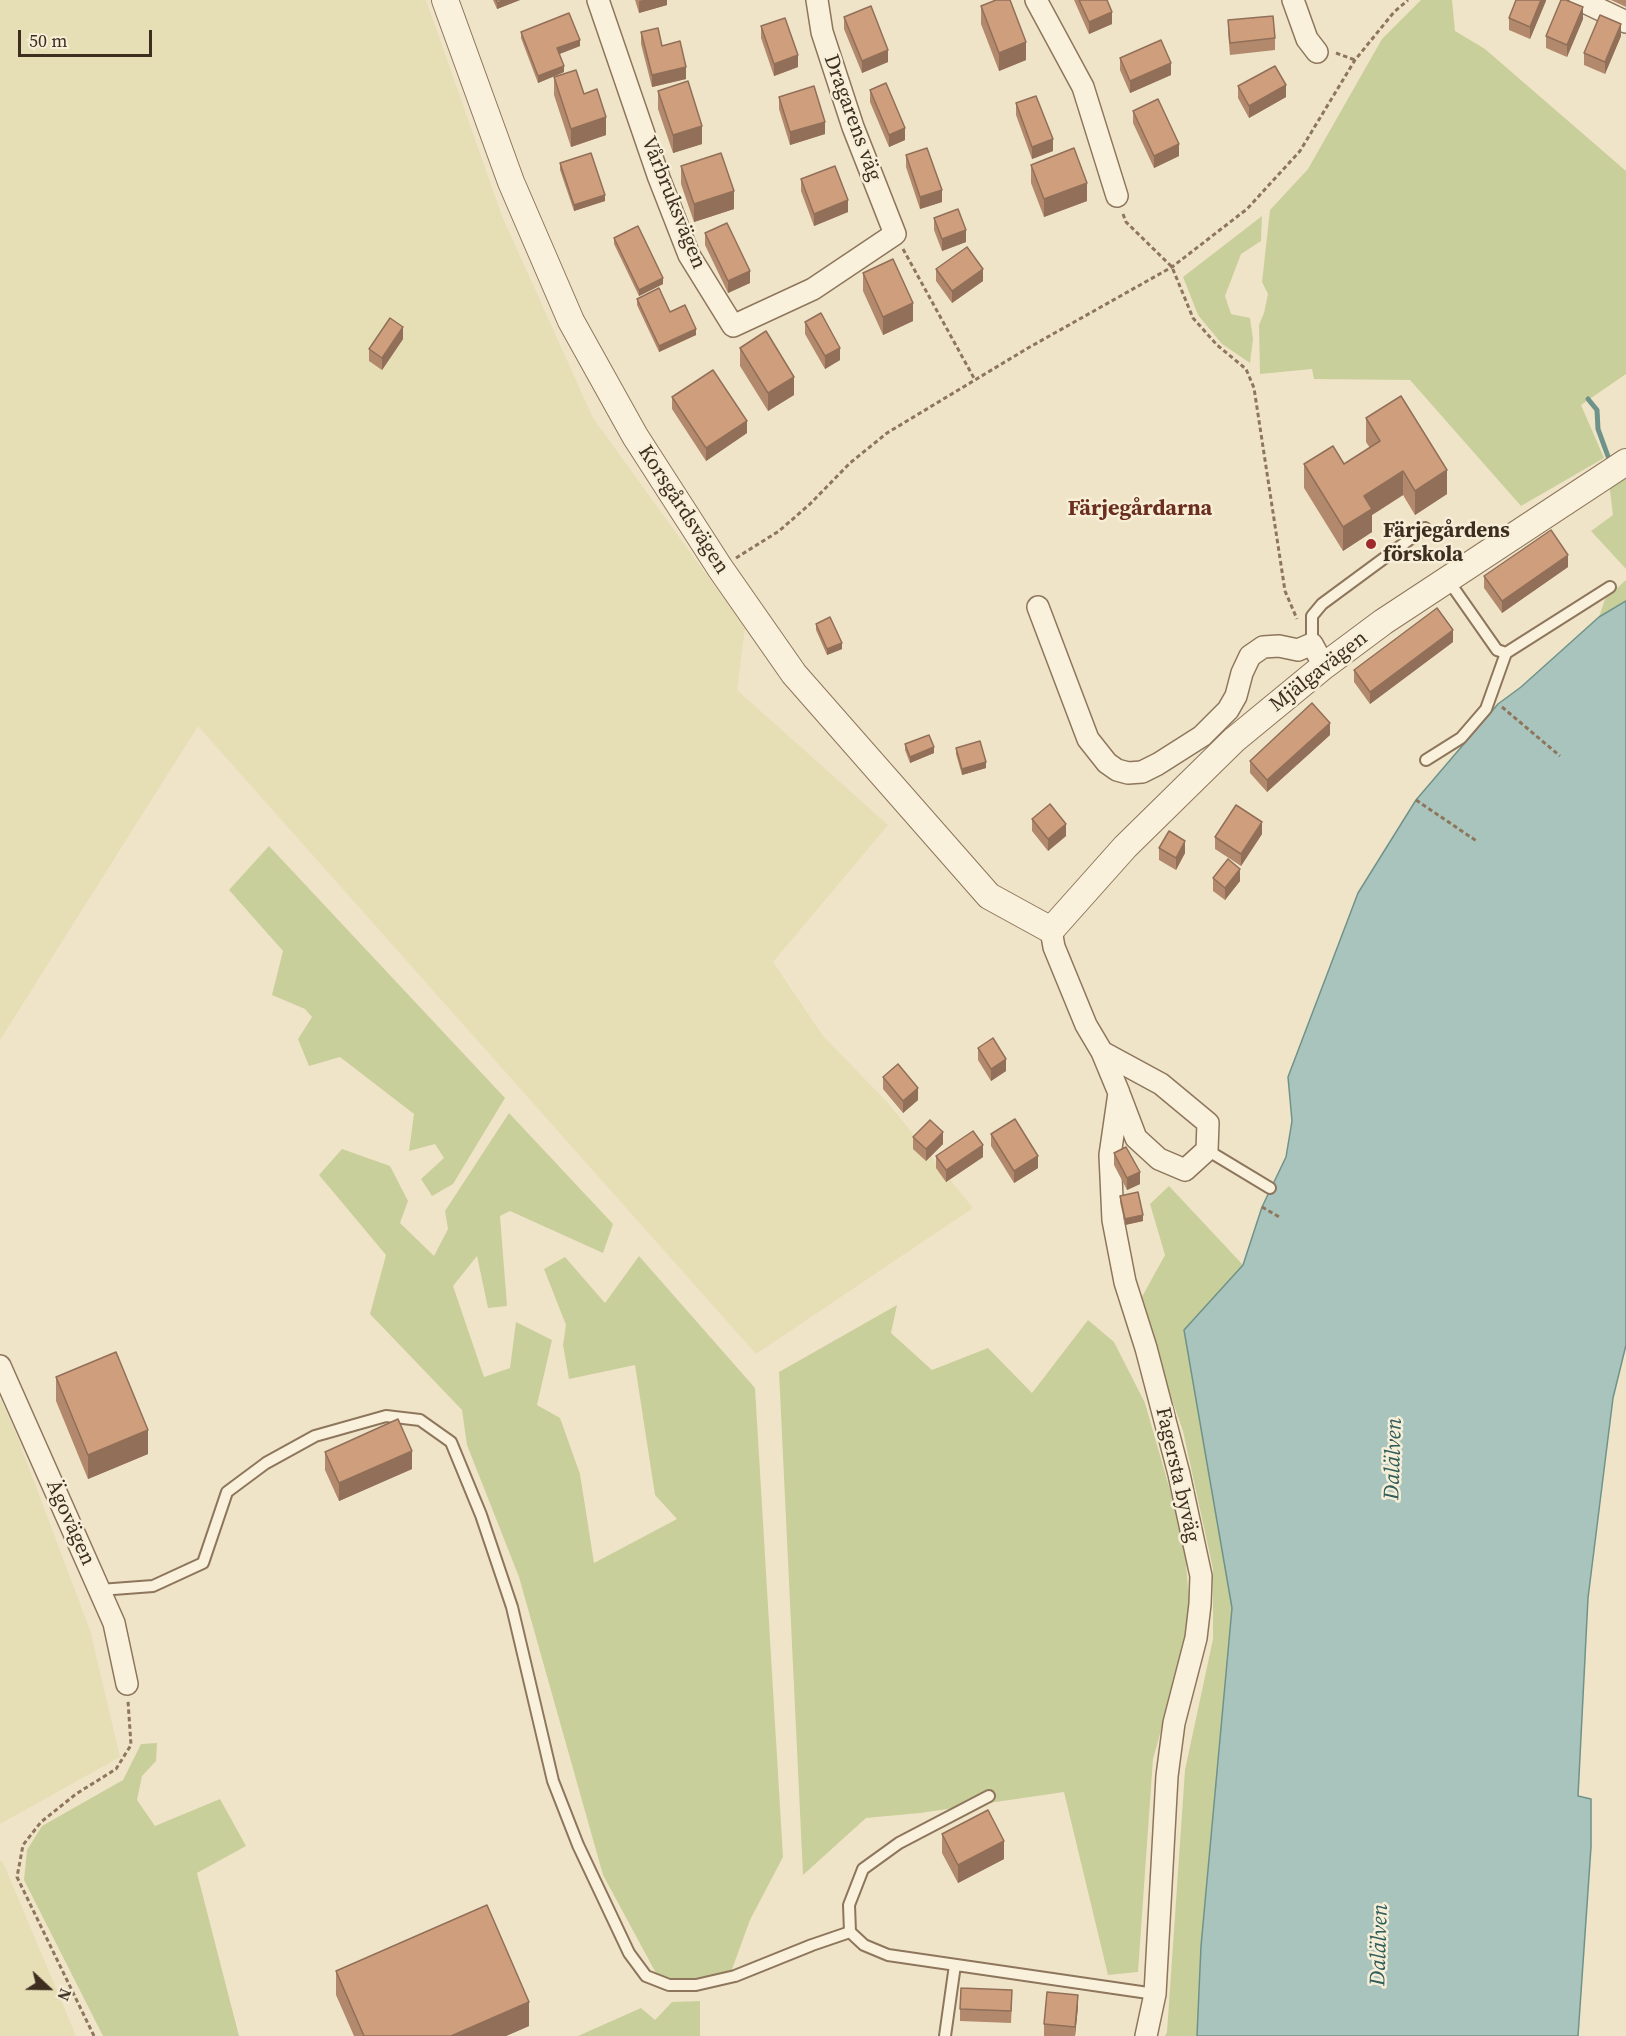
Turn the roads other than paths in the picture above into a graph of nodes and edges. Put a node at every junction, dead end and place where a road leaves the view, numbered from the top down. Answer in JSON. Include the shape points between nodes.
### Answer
{"nodes":[{"id":1,"x":445,"y":0,"type":"edge"},
{"id":2,"x":598,"y":0,"type":"edge"},
{"id":3,"x":817,"y":0,"type":"edge"},
{"id":4,"x":1036,"y":0,"type":"edge"},
{"id":5,"x":1293,"y":0,"type":"edge"},
{"id":6,"x":1581,"y":0,"type":"edge"},
{"id":7,"x":1626,"y":22,"type":"edge"},
{"id":8,"x":1317,"y":52,"type":"dead end"},
{"id":9,"x":1118,"y":196,"type":"road end"},
{"id":10,"x":895,"y":234,"type":"joint"},
{"id":11,"x":1626,"y":462,"type":"edge"},
{"id":12,"x":1425,"y":528,"type":"dead end"},
{"id":13,"x":1447,"y":580,"type":"junction"},
{"id":14,"x":1610,"y":586,"type":"dead end"},
{"id":15,"x":1038,"y":607,"type":"dead end"},
{"id":16,"x":1311,"y":644,"type":"junction"},
{"id":17,"x":1506,"y":653,"type":"junction"},
{"id":18,"x":1324,"y":666,"type":"junction"},
{"id":19,"x":1426,"y":760,"type":"dead end"},
{"id":20,"x":1051,"y":930,"type":"junction"},
{"id":21,"x":1102,"y":1052,"type":"junction"},
{"id":22,"x":1119,"y":1093,"type":"junction"},
{"id":23,"x":1207,"y":1150,"type":"junction"},
{"id":24,"x":1270,"y":1188,"type":"dead end"},
{"id":25,"x":0,"y":1366,"type":"edge"},
{"id":26,"x":100,"y":1590,"type":"junction"},
{"id":27,"x":127,"y":1684,"type":"road end"},
{"id":28,"x":989,"y":1796,"type":"dead end"},
{"id":29,"x":850,"y":1932,"type":"junction"},
{"id":30,"x":955,"y":1965,"type":"junction"},
{"id":31,"x":1155,"y":1994,"type":"junction"},
{"id":32,"x":945,"y":2036,"type":"edge"},
{"id":33,"x":1146,"y":2036,"type":"edge"}],
"edges":[{"from":1,"to":20,"type":"street","name":"Korsgårdsvägen","via":[[511,182],[571,321],[635,436],[720,568],[794,674],[989,896]]},
{"from":2,"to":10,"type":"street","name":"Vårbruksvägen","via":[[689,255],[733,326],[813,289]]},
{"from":3,"to":10,"type":"street","name":"Dragarens väg","via":[[822,32],[853,127]]},
{"from":4,"to":9,"type":"street","via":[[1083,87]]},
{"from":5,"to":8,"type":"street","via":[[1307,39]]},
{"from":6,"to":7,"type":"street"},
{"from":11,"to":13,"type":"street","name":"Mjälgavägen"},
{"from":12,"to":16,"type":"lane","via":[[1322,604],[1312,616]]},
{"from":13,"to":17,"type":"lane","via":[[1497,650]]},
{"from":13,"to":18,"type":"street","name":"Mjälgavägen"},
{"from":14,"to":17,"type":"lane"},
{"from":15,"to":16,"type":"street","via":[[1088,739],[1107,763],[1128,773],[1142,772],[1158,764],[1202,736],[1228,710],[1250,656],[1263,647],[1298,650]]},
{"from":16,"to":18,"type":"street"},
{"from":17,"to":19,"type":"lane","via":[[1486,709],[1461,738]]},
{"from":18,"to":20,"type":"street","name":"Mjälgavägen","via":[[1234,740],[1125,847]]},
{"from":20,"to":21,"type":"street","via":[[1054,947],[1086,1025]]},
{"from":21,"to":22,"type":"street"},
{"from":21,"to":23,"type":"street","via":[[1161,1084],[1208,1123]]},
{"from":22,"to":23,"type":"street","via":[[1136,1138],[1159,1159],[1185,1170]]},
{"from":22,"to":31,"type":"street","name":"Fagersta byväg","via":[[1110,1155],[1113,1220],[1125,1282],[1179,1474],[1201,1576],[1196,1638],[1174,1723],[1167,1776]]},
{"from":23,"to":24,"type":"lane"},
{"from":25,"to":26,"type":"street","name":"Ägovägen"},
{"from":26,"to":27,"type":"street","name":"Ägovägen","via":[[114,1623]]},
{"from":26,"to":29,"type":"lane","via":[[153,1586],[203,1563],[227,1492],[266,1463],[315,1436],[386,1416],[420,1420],[451,1442],[477,1505],[512,1606],[553,1781],[628,1953],[646,1976],[669,1985],[696,1986],[735,1977]]},
{"from":28,"to":29,"type":"lane","via":[[899,1843],[863,1869],[849,1905]]},
{"from":29,"to":30,"type":"lane","via":[[864,1945],[888,1955]]},
{"from":30,"to":31,"type":"lane"},
{"from":30,"to":32,"type":"lane"},
{"from":31,"to":33,"type":"street","name":"Fagersta byväg"}]}
